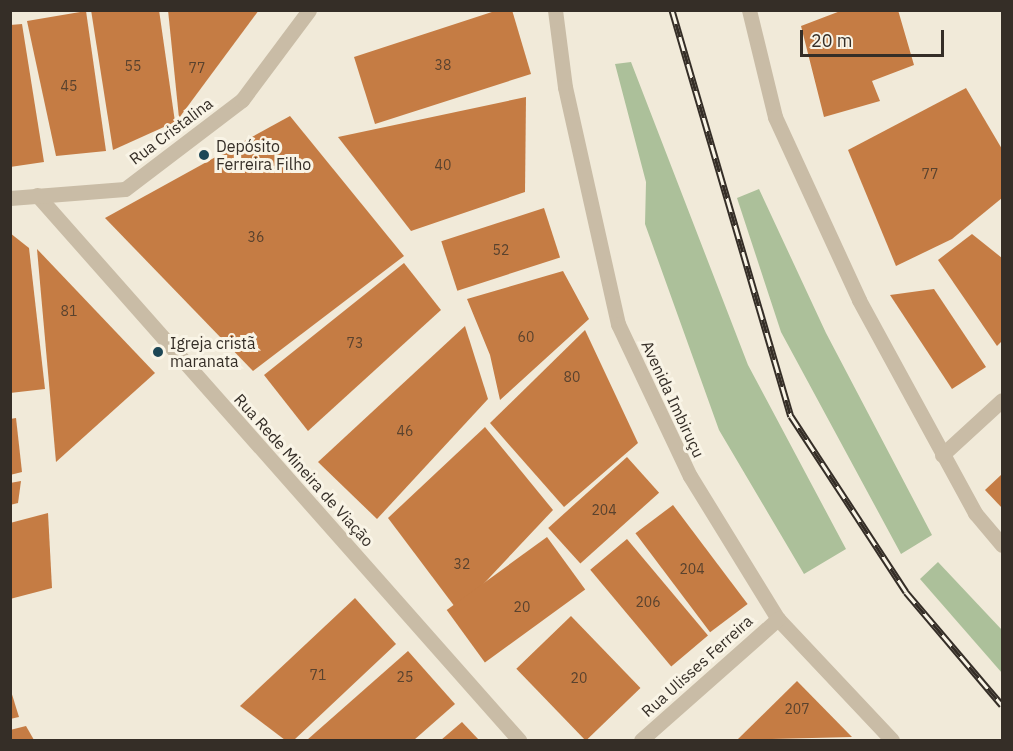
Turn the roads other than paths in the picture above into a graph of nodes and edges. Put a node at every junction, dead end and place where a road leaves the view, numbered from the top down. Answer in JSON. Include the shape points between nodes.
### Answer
{"nodes":[{"id":1,"x":309,"y":10,"type":"edge"},
{"id":2,"x":555,"y":10,"type":"edge"},
{"id":3,"x":749,"y":10,"type":"edge"},
{"id":4,"x":37,"y":195,"type":"junction"},
{"id":5,"x":10,"y":198,"type":"edge"},
{"id":6,"x":1002,"y":400,"type":"edge"},
{"id":7,"x":942,"y":455,"type":"junction"},
{"id":8,"x":1002,"y":544,"type":"edge"},
{"id":9,"x":778,"y":619,"type":"junction"},
{"id":10,"x":519,"y":741,"type":"edge"},
{"id":11,"x":641,"y":741,"type":"edge"},
{"id":12,"x":892,"y":741,"type":"edge"}],
"edges":[{"from":1,"to":4,"type":"street","name":"Rua Cristalina","via":[[242,100],[125,189]]},
{"from":2,"to":9,"type":"street","name":"Avenida Imbiruçu","via":[[566,87],[618,324],[690,476]]},
{"from":3,"to":7,"type":"street","via":[[775,117],[859,300]]},
{"from":4,"to":5,"type":"street","name":"Rua Cristalina"},
{"from":4,"to":10,"type":"street","name":"Rua Rede Mineira de Viação"},
{"from":6,"to":7,"type":"street"},
{"from":7,"to":8,"type":"street","via":[[975,513]]},
{"from":9,"to":11,"type":"street","name":"Rua Ulisses Ferreira"},
{"from":9,"to":12,"type":"street","name":"Avenida Imbiruçu"}]}
